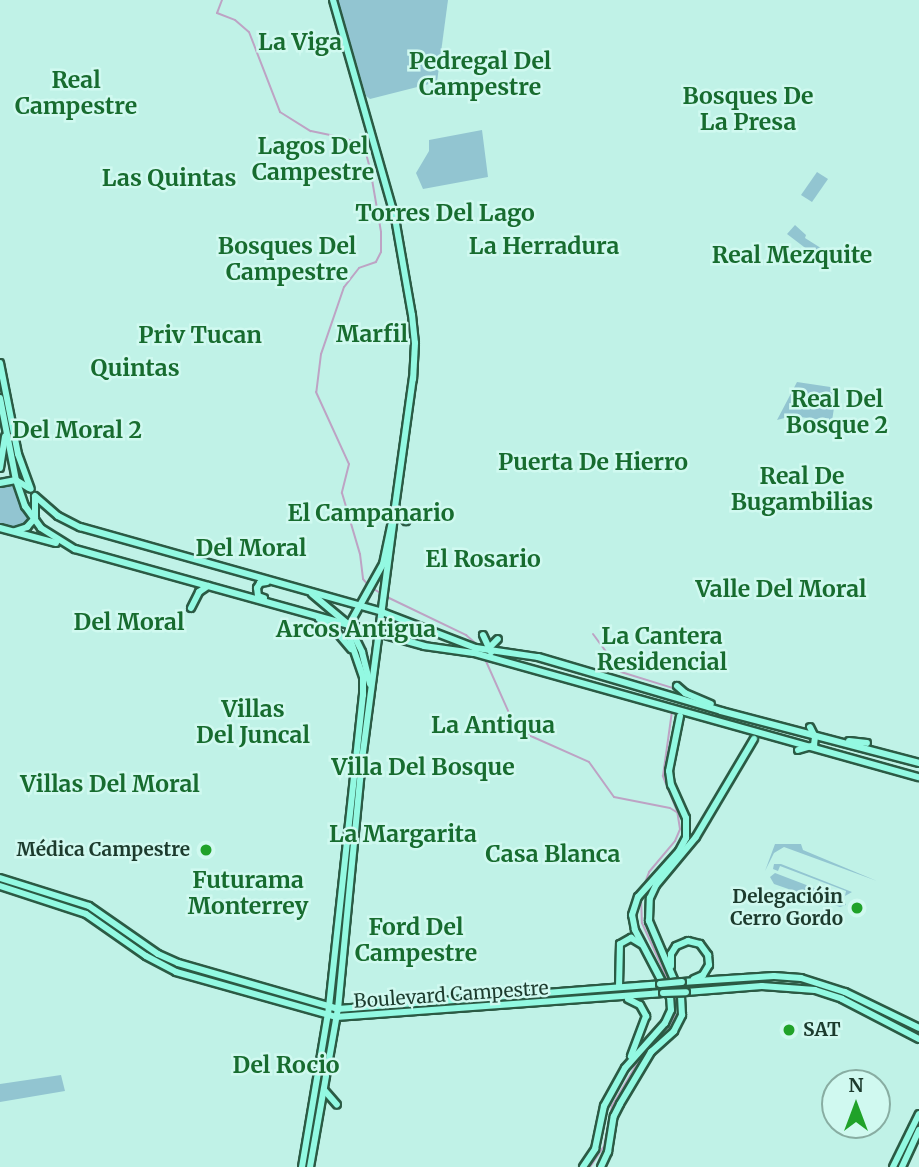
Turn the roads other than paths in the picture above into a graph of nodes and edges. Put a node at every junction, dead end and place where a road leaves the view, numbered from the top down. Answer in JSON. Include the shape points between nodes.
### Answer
{"nodes":[{"id":1,"x":333,"y":0,"type":"edge"},
{"id":2,"x":0,"y":363,"type":"edge"},
{"id":3,"x":0,"y":398,"type":"edge"},
{"id":4,"x":6,"y":427,"type":"junction"},
{"id":5,"x":0,"y":468,"type":"edge"},
{"id":6,"x":16,"y":480,"type":"junction"},
{"id":7,"x":0,"y":483,"type":"edge"},
{"id":8,"x":33,"y":492,"type":"junction"},
{"id":9,"x":395,"y":507,"type":"junction"},
{"id":10,"x":34,"y":520,"type":"junction"},
{"id":11,"x":406,"y":522,"type":"dead end"},
{"id":12,"x":1,"y":529,"type":"edge"},
{"id":13,"x":15,"y":531,"type":"junction"},
{"id":14,"x":75,"y":549,"type":"junction"},
{"id":15,"x":208,"y":586,"type":"junction"},
{"id":16,"x":293,"y":586,"type":"junction"},
{"id":17,"x":304,"y":590,"type":"junction"},
{"id":18,"x":364,"y":595,"type":"junction"},
{"id":19,"x":349,"y":602,"type":"junction"},
{"id":20,"x":359,"y":605,"type":"junction"},
{"id":21,"x":284,"y":606,"type":"junction"},
{"id":22,"x":383,"y":606,"type":"junction"},
{"id":23,"x":191,"y":608,"type":"dead end"},
{"id":24,"x":308,"y":613,"type":"junction"},
{"id":25,"x":352,"y":616,"type":"junction"},
{"id":26,"x":380,"y":623,"type":"junction"},
{"id":27,"x":349,"y":625,"type":"junction"},
{"id":28,"x":358,"y":627,"type":"junction"},
{"id":29,"x":431,"y":631,"type":"junction"},
{"id":30,"x":379,"y":633,"type":"junction"},
{"id":31,"x":483,"y":635,"type":"dead end"},
{"id":32,"x":389,"y":636,"type":"junction"},
{"id":33,"x":498,"y":639,"type":"dead end"},
{"id":34,"x":377,"y":645,"type":"junction"},
{"id":35,"x":424,"y":646,"type":"junction"},
{"id":36,"x":475,"y":651,"type":"junction"},
{"id":37,"x":490,"y":652,"type":"junction"},
{"id":38,"x":357,"y":656,"type":"junction"},
{"id":39,"x":550,"y":660,"type":"junction"},
{"id":40,"x":599,"y":669,"type":"dead end"},
{"id":41,"x":372,"y":687,"type":"junction"},
{"id":42,"x":677,"y":687,"type":"dead end"},
{"id":43,"x":721,"y":711,"type":"junction"},
{"id":44,"x":681,"y":715,"type":"junction"},
{"id":45,"x":810,"y":727,"type":"dead end"},
{"id":46,"x":814,"y":735,"type":"junction"},
{"id":47,"x":754,"y":738,"type":"dead end"},
{"id":48,"x":833,"y":740,"type":"junction"},
{"id":49,"x":867,"y":743,"type":"dead end"},
{"id":50,"x":810,"y":748,"type":"junction"},
{"id":51,"x":798,"y":750,"type":"dead end"},
{"id":52,"x":826,"y":752,"type":"junction"},
{"id":53,"x":919,"y":763,"type":"edge"},
{"id":54,"x":872,"y":765,"type":"junction"},
{"id":55,"x":857,"y":766,"type":"dead end"},
{"id":56,"x":890,"y":775,"type":"dead end"},
{"id":57,"x":919,"y":777,"type":"edge"},
{"id":58,"x":0,"y":878,"type":"edge"},
{"id":59,"x":0,"y":886,"type":"edge"},
{"id":60,"x":650,"y":955,"type":"junction"},
{"id":61,"x":189,"y":967,"type":"junction"},
{"id":62,"x":672,"y":975,"type":"junction"},
{"id":63,"x":191,"y":977,"type":"junction"},
{"id":64,"x":685,"y":982,"type":"junction"},
{"id":65,"x":619,"y":987,"type":"junction"},
{"id":66,"x":614,"y":998,"type":"junction"},
{"id":67,"x":333,"y":1012,"type":"junction"},
{"id":68,"x":346,"y":1018,"type":"junction"},
{"id":69,"x":919,"y":1028,"type":"edge"},
{"id":70,"x":334,"y":1029,"type":"junction"},
{"id":71,"x":919,"y":1039,"type":"edge"},
{"id":72,"x":625,"y":1068,"type":"junction"},
{"id":73,"x":324,"y":1088,"type":"junction"},
{"id":74,"x":337,"y":1105,"type":"dead end"},
{"id":75,"x":919,"y":1114,"type":"edge"},
{"id":76,"x":919,"y":1130,"type":"edge"},
{"id":77,"x":302,"y":1167,"type":"edge"},
{"id":78,"x":310,"y":1167,"type":"edge"},
{"id":79,"x":583,"y":1167,"type":"edge"},
{"id":80,"x":601,"y":1167,"type":"edge"},
{"id":81,"x":893,"y":1167,"type":"edge"},
{"id":82,"x":902,"y":1167,"type":"edge"}],
"edges":[{"from":1,"to":9,"type":"main road","via":[[396,218],[412,315],[413,378]]},
{"from":2,"to":8,"type":"main road","via":[[18,454]]},
{"from":3,"to":4,"type":"main road"},
{"from":4,"to":5,"type":"main road"},
{"from":4,"to":6,"type":"main road"},
{"from":6,"to":7,"type":"main road"},
{"from":6,"to":8,"type":"main road"},
{"from":6,"to":10,"type":"main road"},
{"from":8,"to":10,"type":"main road"},
{"from":8,"to":16,"type":"main road","via":[[58,516],[79,527]]},
{"from":9,"to":11,"type":"main road"},
{"from":9,"to":18,"type":"main road","via":[[383,564]]},
{"from":9,"to":22,"type":"main road"},
{"from":10,"to":13,"type":"main road"},
{"from":10,"to":14,"type":"main road"},
{"from":12,"to":13,"type":"main road"},
{"from":13,"to":14,"type":"main road"},
{"from":14,"to":15,"type":"main road"},
{"from":15,"to":21,"type":"main road"},
{"from":15,"to":23,"type":"main road"},
{"from":16,"to":17,"type":"main road"},
{"from":16,"to":21,"type":"main road","via":[[259,586],[258,596]]},
{"from":17,"to":19,"type":"main road"},
{"from":17,"to":27,"type":"main road"},
{"from":18,"to":19,"type":"main road"},
{"from":18,"to":20,"type":"main road"},
{"from":19,"to":20,"type":"main road"},
{"from":20,"to":22,"type":"main road"},
{"from":20,"to":25,"type":"main road"},
{"from":21,"to":24,"type":"main road"},
{"from":22,"to":26,"type":"main road"},
{"from":22,"to":29,"type":"main road"},
{"from":24,"to":27,"type":"main road"},
{"from":24,"to":38,"type":"main road","via":[[335,630]]},
{"from":25,"to":27,"type":"main road"},
{"from":25,"to":28,"type":"main road"},
{"from":26,"to":28,"type":"main road"},
{"from":26,"to":30,"type":"main road"},
{"from":27,"to":28,"type":"main road"},
{"from":27,"to":38,"type":"main road"},
{"from":27,"to":41,"type":"main road"},
{"from":28,"to":30,"type":"main road"},
{"from":29,"to":35,"type":"main road","via":[[422,636]]},
{"from":29,"to":36,"type":"main road"},
{"from":30,"to":32,"type":"main road"},
{"from":30,"to":34,"type":"main road"},
{"from":31,"to":37,"type":"main road"},
{"from":32,"to":34,"type":"main road"},
{"from":32,"to":35,"type":"main road"},
{"from":33,"to":37,"type":"main road"},
{"from":34,"to":41,"type":"main road"},
{"from":35,"to":36,"type":"main road"},
{"from":36,"to":37,"type":"main road"},
{"from":37,"to":39,"type":"main road"},
{"from":37,"to":44,"type":"main road"},
{"from":38,"to":67,"type":"main road","via":[[363,695]]},
{"from":39,"to":40,"type":"main road"},
{"from":39,"to":43,"type":"main road"},
{"from":41,"to":67,"type":"main road"},
{"from":42,"to":43,"type":"main road"},
{"from":43,"to":46,"type":"main road"},
{"from":44,"to":50,"type":"main road"},
{"from":44,"to":60,"type":"main road","via":[[669,771],[687,830],[682,847],[635,901],[633,926]]},
{"from":45,"to":46,"type":"main road"},
{"from":46,"to":48,"type":"main road"},
{"from":46,"to":50,"type":"main road"},
{"from":47,"to":62,"type":"main road","via":[[696,837],[650,898],[649,921]]},
{"from":48,"to":49,"type":"main road"},
{"from":48,"to":52,"type":"main road","via":[[824,745]]},
{"from":48,"to":53,"type":"main road"},
{"from":50,"to":51,"type":"main road"},
{"from":50,"to":52,"type":"main road"},
{"from":52,"to":54,"type":"main road"},
{"from":54,"to":55,"type":"main road"},
{"from":54,"to":56,"type":"main road"},
{"from":54,"to":57,"type":"main road"},
{"from":58,"to":61,"type":"main road","name":"Boulevard Campestre","via":[[89,906],[158,954]]},
{"from":59,"to":63,"type":"main road","name":"Boulevard Campestre","via":[[86,914],[158,963]]},
{"from":60,"to":65,"type":"main road","via":[[635,939],[622,942]]},
{"from":60,"to":72,"type":"main road","via":[[670,997],[671,1010]]},
{"from":61,"to":63,"type":"main road"},
{"from":61,"to":67,"type":"main road","name":"Boulevard Campestre"},
{"from":62,"to":64,"type":"main road","via":[[673,950],[684,941],[696,942],[706,952],[709,965],[703,975]]},
{"from":62,"to":80,"type":"main road","via":[[681,996],[679,1023],[651,1052],[620,1104]]},
{"from":63,"to":67,"type":"main road","name":"Boulevard Campestre"},
{"from":64,"to":65,"type":"main road","name":"Boulevard Campestre","bridge":true},
{"from":64,"to":69,"type":"main road","name":"Boulevard Campestre","via":[[801,978],[845,992]]},
{"from":65,"to":67,"type":"main road","name":"Boulevard Campestre"},
{"from":66,"to":68,"type":"main road","name":"Boulevard Campestre"},
{"from":66,"to":71,"type":"main road","name":"Boulevard Campestre","bridge":true,"via":[[771,986],[815,990]]},
{"from":66,"to":72,"type":"main road","via":[[636,1002],[646,1016]]},
{"from":67,"to":68,"type":"main road","name":"Boulevard Campestre"},
{"from":67,"to":70,"type":"main road"},
{"from":67,"to":77,"type":"main road"},
{"from":68,"to":70,"type":"main road"},
{"from":70,"to":73,"type":"main road"},
{"from":72,"to":79,"type":"main road","via":[[604,1106],[598,1144]]},
{"from":73,"to":74,"type":"main road"},
{"from":73,"to":78,"type":"main road"},
{"from":75,"to":81,"type":"main road"},
{"from":76,"to":82,"type":"main road"}]}
